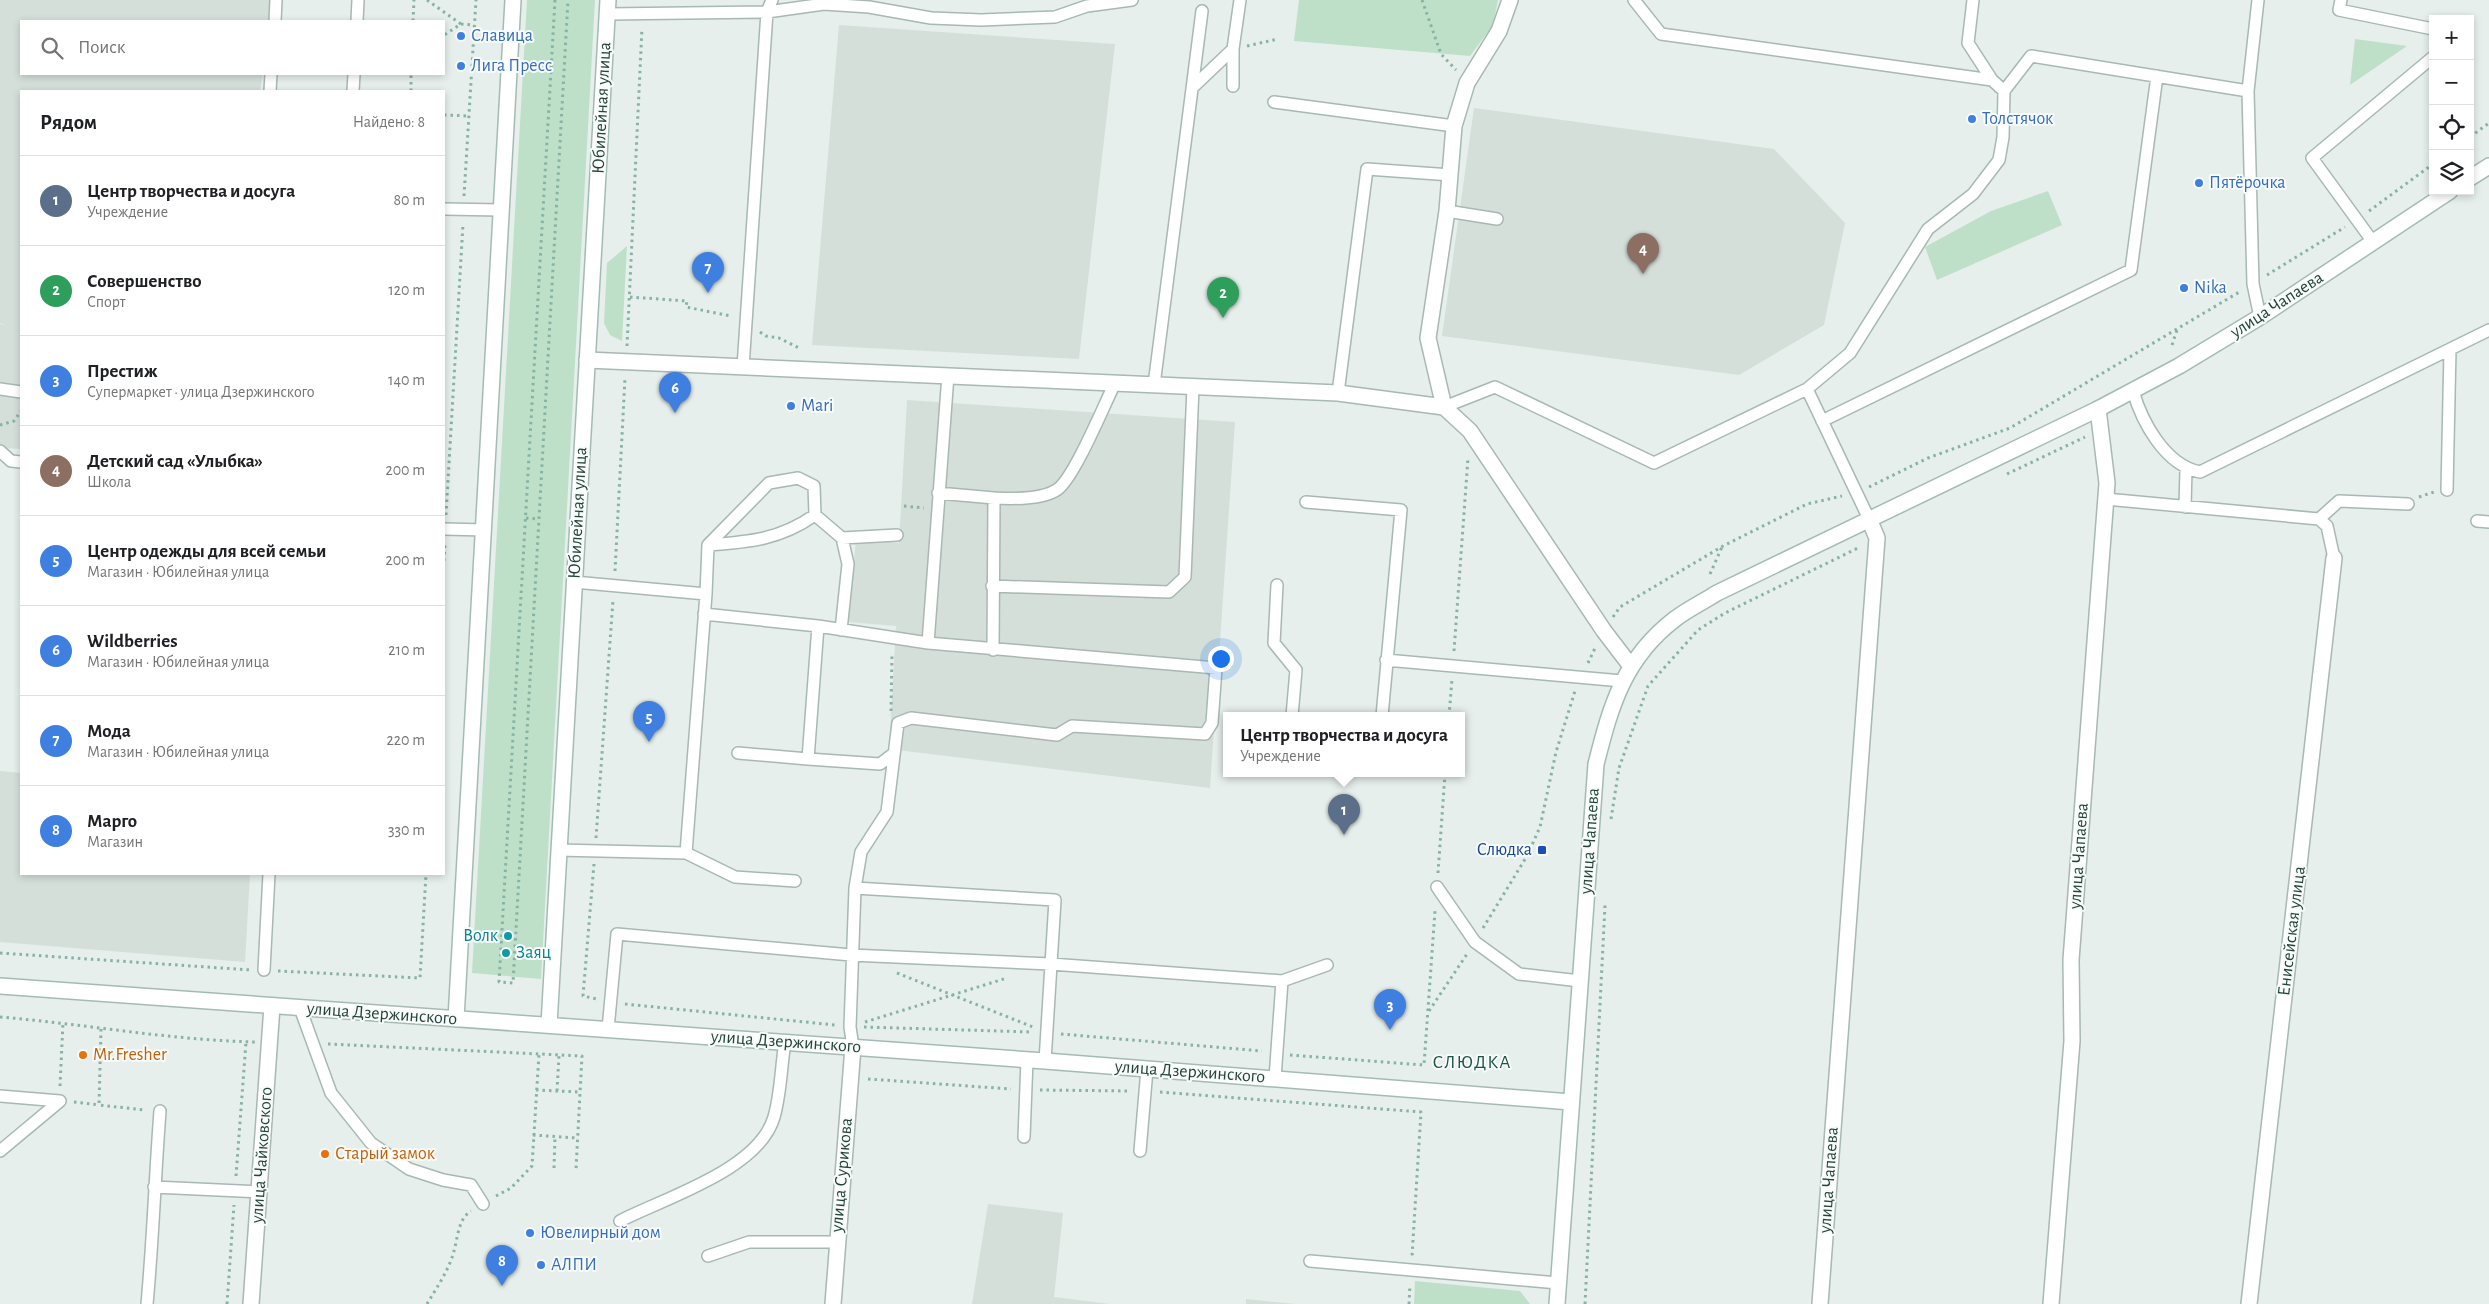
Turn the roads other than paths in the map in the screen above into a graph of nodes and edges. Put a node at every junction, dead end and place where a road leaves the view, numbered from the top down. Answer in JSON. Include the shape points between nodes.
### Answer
{"nodes":[{"id":1,"x":276,"y":0,"type":"edge"},
{"id":2,"x":358,"y":0,"type":"edge"},
{"id":3,"x":512,"y":0,"type":"edge"},
{"id":4,"x":772,"y":0,"type":"edge"},
{"id":5,"x":1132,"y":0,"type":"edge"},
{"id":6,"x":1240,"y":0,"type":"edge"},
{"id":7,"x":1510,"y":0,"type":"edge"},
{"id":8,"x":1634,"y":0,"type":"edge"},
{"id":9,"x":1974,"y":0,"type":"edge"},
{"id":10,"x":2258,"y":0,"type":"edge"},
{"id":11,"x":2341,"y":0,"type":"edge"},
{"id":12,"x":608,"y":7,"type":"edge"},
{"id":13,"x":1202,"y":11,"type":"dead end"},
{"id":14,"x":767,"y":12,"type":"junction"},
{"id":15,"x":276,"y":20,"type":"edge"},
{"id":16,"x":357,"y":20,"type":"edge"},
{"id":17,"x":2429,"y":28,"type":"edge"},
{"id":18,"x":1234,"y":49,"type":"junction"},
{"id":19,"x":2429,"y":60,"type":"edge"},
{"id":20,"x":271,"y":75,"type":"edge"},
{"id":21,"x":354,"y":75,"type":"edge"},
{"id":22,"x":2157,"y":76,"type":"junction"},
{"id":23,"x":1992,"y":80,"type":"junction"},
{"id":24,"x":1233,"y":86,"type":"dead end"},
{"id":25,"x":1192,"y":88,"type":"junction"},
{"id":26,"x":270,"y":90,"type":"edge"},
{"id":27,"x":353,"y":90,"type":"edge"},
{"id":28,"x":2004,"y":91,"type":"junction"},
{"id":29,"x":2248,"y":91,"type":"junction"},
{"id":30,"x":1274,"y":102,"type":"dead end"},
{"id":31,"x":1454,"y":126,"type":"junction"},
{"id":32,"x":2489,"y":166,"type":"edge"},
{"id":33,"x":1451,"y":175,"type":"junction"},
{"id":34,"x":2474,"y":175,"type":"edge"},
{"id":35,"x":2444,"y":195,"type":"edge"},
{"id":36,"x":445,"y":209,"type":"edge"},
{"id":37,"x":500,"y":210,"type":"junction"},
{"id":38,"x":1447,"y":211,"type":"junction"},
{"id":39,"x":1497,"y":219,"type":"dead end"},
{"id":40,"x":2373,"y":242,"type":"junction"},
{"id":41,"x":2260,"y":317,"type":"junction"},
{"id":42,"x":2489,"y":330,"type":"edge"},
{"id":43,"x":2450,"y":349,"type":"junction"},
{"id":44,"x":587,"y":360,"type":"junction"},
{"id":45,"x":743,"y":367,"type":"junction"},
{"id":46,"x":948,"y":375,"type":"junction"},
{"id":47,"x":1114,"y":383,"type":"junction"},
{"id":48,"x":1154,"y":385,"type":"junction"},
{"id":49,"x":1193,"y":387,"type":"junction"},
{"id":50,"x":0,"y":389,"type":"edge"},
{"id":51,"x":1807,"y":389,"type":"junction"},
{"id":52,"x":2133,"y":390,"type":"junction"},
{"id":53,"x":20,"y":392,"type":"edge"},
{"id":54,"x":1338,"y":393,"type":"junction"},
{"id":55,"x":1444,"y":407,"type":"junction"},
{"id":56,"x":2098,"y":409,"type":"junction"},
{"id":57,"x":1822,"y":421,"type":"junction"},
{"id":58,"x":0,"y":451,"type":"edge"},
{"id":59,"x":20,"y":462,"type":"edge"},
{"id":60,"x":2186,"y":469,"type":"junction"},
{"id":61,"x":2447,"y":490,"type":"road end"},
{"id":62,"x":938,"y":494,"type":"junction"},
{"id":63,"x":994,"y":498,"type":"junction"},
{"id":64,"x":2106,"y":499,"type":"junction"},
{"id":65,"x":1306,"y":502,"type":"dead end"},
{"id":66,"x":2408,"y":504,"type":"road end"},
{"id":67,"x":2185,"y":507,"type":"junction"},
{"id":68,"x":815,"y":515,"type":"junction"},
{"id":69,"x":1869,"y":519,"type":"junction"},
{"id":70,"x":2319,"y":519,"type":"junction"},
{"id":71,"x":2477,"y":521,"type":"dead end"},
{"id":72,"x":2489,"y":522,"type":"edge"},
{"id":73,"x":445,"y":529,"type":"edge"},
{"id":74,"x":485,"y":530,"type":"junction"},
{"id":75,"x":897,"y":534,"type":"dead end"},
{"id":76,"x":842,"y":538,"type":"junction"},
{"id":77,"x":708,"y":545,"type":"junction"},
{"id":78,"x":2334,"y":558,"type":"joint"},
{"id":79,"x":574,"y":582,"type":"junction"},
{"id":80,"x":1277,"y":585,"type":"dead end"},
{"id":81,"x":992,"y":586,"type":"junction"},
{"id":82,"x":706,"y":594,"type":"junction"},
{"id":83,"x":704,"y":614,"type":"junction"},
{"id":84,"x":818,"y":626,"type":"junction"},
{"id":85,"x":841,"y":630,"type":"junction"},
{"id":86,"x":928,"y":643,"type":"junction"},
{"id":87,"x":993,"y":650,"type":"junction"},
{"id":88,"x":1386,"y":660,"type":"junction"},
{"id":89,"x":1630,"y":666,"type":"junction"},
{"id":90,"x":1622,"y":681,"type":"junction"},
{"id":91,"x":1292,"y":712,"type":"edge"},
{"id":92,"x":1382,"y":712,"type":"edge"},
{"id":93,"x":738,"y":753,"type":"dead end"},
{"id":94,"x":893,"y":754,"type":"junction"},
{"id":95,"x":808,"y":759,"type":"junction"},
{"id":96,"x":558,"y":850,"type":"junction"},
{"id":97,"x":686,"y":853,"type":"junction"},
{"id":98,"x":270,"y":875,"type":"edge"},
{"id":99,"x":795,"y":881,"type":"dead end"},
{"id":100,"x":1437,"y":886,"type":"road end"},
{"id":101,"x":854,"y":888,"type":"junction"},
{"id":102,"x":851,"y":954,"type":"junction"},
{"id":103,"x":1051,"y":964,"type":"junction"},
{"id":104,"x":1327,"y":965,"type":"dead end"},
{"id":105,"x":264,"y":970,"type":"road end"},
{"id":106,"x":1282,"y":981,"type":"junction"},
{"id":107,"x":1580,"y":981,"type":"junction"},
{"id":108,"x":0,"y":986,"type":"edge"},
{"id":109,"x":272,"y":1006,"type":"junction"},
{"id":110,"x":300,"y":1008,"type":"junction"},
{"id":111,"x":456,"y":1019,"type":"junction"},
{"id":112,"x":549,"y":1025,"type":"junction"},
{"id":113,"x":608,"y":1029,"type":"junction"},
{"id":114,"x":785,"y":1042,"type":"junction"},
{"id":115,"x":852,"y":1047,"type":"junction"},
{"id":116,"x":1027,"y":1060,"type":"junction"},
{"id":117,"x":1045,"y":1061,"type":"junction"},
{"id":118,"x":1147,"y":1069,"type":"junction"},
{"id":119,"x":1275,"y":1078,"type":"junction"},
{"id":120,"x":0,"y":1096,"type":"edge"},
{"id":121,"x":1571,"y":1102,"type":"junction"},
{"id":122,"x":160,"y":1111,"type":"road end"},
{"id":123,"x":1024,"y":1137,"type":"dead end"},
{"id":124,"x":0,"y":1151,"type":"edge"},
{"id":125,"x":1140,"y":1151,"type":"dead end"},
{"id":126,"x":154,"y":1187,"type":"junction"},
{"id":127,"x":259,"y":1192,"type":"junction"},
{"id":128,"x":483,"y":1204,"type":"road end"},
{"id":129,"x":620,"y":1221,"type":"dead end"},
{"id":130,"x":837,"y":1242,"type":"junction"},
{"id":131,"x":708,"y":1256,"type":"dead end"},
{"id":132,"x":1310,"y":1261,"type":"dead end"},
{"id":133,"x":1558,"y":1283,"type":"junction"},
{"id":134,"x":147,"y":1304,"type":"edge"},
{"id":135,"x":251,"y":1304,"type":"edge"},
{"id":136,"x":833,"y":1304,"type":"edge"},
{"id":137,"x":1556,"y":1304,"type":"edge"},
{"id":138,"x":1820,"y":1304,"type":"edge"},
{"id":139,"x":2051,"y":1304,"type":"edge"},
{"id":140,"x":2249,"y":1304,"type":"edge"}],
"edges":[{"from":1,"to":15,"type":"lane"},
{"from":2,"to":16,"type":"lane"},
{"from":3,"to":37,"type":"main road"},
{"from":4,"to":14,"type":"lane"},
{"from":5,"to":14,"type":"lane","via":[[1087,6],[1055,17],[982,20],[931,18],[868,7],[824,4]]},
{"from":6,"to":18,"type":"lane"},
{"from":7,"to":31,"type":"main road","via":[[1499,31],[1467,82]]},
{"from":8,"to":23,"type":"lane","via":[[1661,34]]},
{"from":9,"to":23,"type":"lane","via":[[1968,42]]},
{"from":10,"to":29,"type":"lane"},
{"from":11,"to":17,"type":"lane","via":[[2340,10]]},
{"from":12,"to":14,"type":"lane","via":[[642,14]]},
{"from":12,"to":44,"type":"main road","name":"Юбилейная улица"},
{"from":13,"to":25,"type":"lane"},
{"from":14,"to":45,"type":"lane"},
{"from":18,"to":24,"type":"lane"},
{"from":18,"to":25,"type":"lane"},
{"from":19,"to":40,"type":"lane","via":[[2312,158]]},
{"from":20,"to":26,"type":"lane"},
{"from":21,"to":27,"type":"lane"},
{"from":22,"to":28,"type":"lane","via":[[2031,56]]},
{"from":22,"to":29,"type":"lane"},
{"from":22,"to":57,"type":"lane","via":[[2131,270]]},
{"from":23,"to":28,"type":"lane"},
{"from":25,"to":48,"type":"lane"},
{"from":28,"to":51,"type":"lane","via":[[1999,160],[1973,194],[1928,229],[1850,353]]},
{"from":29,"to":41,"type":"lane","via":[[2253,284]]},
{"from":30,"to":31,"type":"lane"},
{"from":31,"to":33,"type":"main road"},
{"from":32,"to":34,"type":"main road"},
{"from":33,"to":38,"type":"main road"},
{"from":33,"to":54,"type":"lane","via":[[1367,169]]},
{"from":35,"to":40,"type":"main road","name":"улица Чапаева"},
{"from":36,"to":37,"type":"lane"},
{"from":37,"to":74,"type":"main road"},
{"from":38,"to":39,"type":"lane"},
{"from":38,"to":55,"type":"main road","via":[[1428,338]]},
{"from":40,"to":41,"type":"main road","name":"улица Чапаева"},
{"from":41,"to":52,"type":"main road","name":"улица Чапаева"},
{"from":42,"to":43,"type":"lane"},
{"from":43,"to":60,"type":"lane","via":[[2215,466],[2200,472]]},
{"from":43,"to":61,"type":"lane"},
{"from":44,"to":45,"type":"main road"},
{"from":44,"to":79,"type":"main road","name":"Юбилейная улица"},
{"from":45,"to":46,"type":"main road"},
{"from":46,"to":47,"type":"main road"},
{"from":46,"to":62,"type":"lane"},
{"from":47,"to":48,"type":"main road"},
{"from":47,"to":63,"type":"lane","via":[[1073,469],[1058,489],[1025,499]]},
{"from":48,"to":49,"type":"main road"},
{"from":49,"to":54,"type":"main road"},
{"from":49,"to":81,"type":"lane","via":[[1185,577],[1169,592]]},
{"from":50,"to":53,"type":"lane"},
{"from":51,"to":55,"type":"lane","via":[[1654,463],[1495,387]]},
{"from":51,"to":57,"type":"lane"},
{"from":52,"to":56,"type":"main road","name":"улица Чапаева"},
{"from":52,"to":60,"type":"lane","via":[[2138,410],[2162,447]]},
{"from":54,"to":55,"type":"main road"},
{"from":55,"to":89,"type":"main road","via":[[1470,431]]},
{"from":56,"to":64,"type":"main road","name":"улица Чапаева","via":[[2107,482]]},
{"from":56,"to":69,"type":"main road","name":"улица Чапаева"},
{"from":57,"to":69,"type":"lane"},
{"from":58,"to":59,"type":"lane","via":[[11,461]]},
{"from":60,"to":67,"type":"lane"},
{"from":62,"to":63,"type":"lane"},
{"from":62,"to":86,"type":"lane"},
{"from":63,"to":81,"type":"lane"},
{"from":64,"to":67,"type":"lane"},
{"from":64,"to":139,"type":"main road","name":"улица Чапаева","via":[[2072,950],[2072,1041]]},
{"from":65,"to":88,"type":"lane","via":[[1401,510]]},
{"from":66,"to":70,"type":"lane","via":[[2339,501]]},
{"from":67,"to":70,"type":"lane"},
{"from":68,"to":76,"type":"lane"},
{"from":68,"to":77,"type":"lane","via":[[799,526],[758,541]]},
{"from":68,"to":77,"type":"lane","via":[[814,486],[798,478],[768,483]]},
{"from":69,"to":89,"type":"main road","name":"улица Чапаева","via":[[1717,593],[1675,619],[1656,635]]},
{"from":69,"to":138,"type":"main road","name":"улица Чапаева","via":[[1877,538]]},
{"from":70,"to":78,"type":"lane","via":[[2327,526]]},
{"from":71,"to":72,"type":"lane"},
{"from":73,"to":74,"type":"lane"},
{"from":74,"to":111,"type":"main road"},
{"from":75,"to":76,"type":"lane"},
{"from":76,"to":85,"type":"lane","via":[[848,564]]},
{"from":77,"to":82,"type":"lane"},
{"from":78,"to":140,"type":"main road","name":"Енисейская улица"},
{"from":79,"to":82,"type":"lane"},
{"from":79,"to":96,"type":"main road","name":"Юбилейная улица"},
{"from":80,"to":91,"type":"lane","via":[[1274,643],[1296,670]]},
{"from":81,"to":87,"type":"lane"},
{"from":82,"to":83,"type":"lane"},
{"from":83,"to":84,"type":"lane"},
{"from":83,"to":97,"type":"lane"},
{"from":84,"to":85,"type":"lane"},
{"from":84,"to":95,"type":"lane"},
{"from":85,"to":86,"type":"lane"},
{"from":86,"to":87,"type":"lane"},
{"from":87,"to":94,"type":"lane","via":[[1216,668],[1212,723],[1205,734],[1072,726],[1057,735],[911,718],[898,723]]},
{"from":88,"to":90,"type":"lane"},
{"from":88,"to":92,"type":"lane"},
{"from":89,"to":90,"type":"main road","name":"улица Чапаева"},
{"from":90,"to":107,"type":"main road","name":"улица Чапаева","via":[[1608,716],[1596,764]]},
{"from":93,"to":95,"type":"lane"},
{"from":94,"to":95,"type":"lane","via":[[880,764]]},
{"from":94,"to":101,"type":"lane","via":[[888,812],[861,852]]},
{"from":96,"to":97,"type":"lane"},
{"from":96,"to":112,"type":"main road","name":"Юбилейная улица"},
{"from":97,"to":99,"type":"lane","via":[[736,878]]},
{"from":98,"to":105,"type":"lane"},
{"from":100,"to":107,"type":"lane","via":[[1475,942],[1519,974]]},
{"from":101,"to":102,"type":"lane"},
{"from":101,"to":103,"type":"lane","via":[[1055,900]]},
{"from":102,"to":103,"type":"lane"},
{"from":102,"to":113,"type":"lane","via":[[617,934]]},
{"from":102,"to":115,"type":"lane"},
{"from":103,"to":106,"type":"lane"},
{"from":103,"to":117,"type":"lane"},
{"from":104,"to":106,"type":"lane"},
{"from":106,"to":119,"type":"lane"},
{"from":107,"to":121,"type":"main road","name":"улица Чапаева"},
{"from":108,"to":109,"type":"main road","name":"улица Дзержинского"},
{"from":109,"to":110,"type":"main road","name":"улица Дзержинского"},
{"from":109,"to":127,"type":"main road","name":"улица Чайковского"},
{"from":110,"to":111,"type":"main road","name":"улица Дзержинского"},
{"from":110,"to":128,"type":"lane","via":[[332,1093],[371,1143],[409,1170],[471,1185]]},
{"from":111,"to":112,"type":"main road","name":"улица Дзержинского"},
{"from":112,"to":113,"type":"main road","name":"улица Дзержинского"},
{"from":113,"to":114,"type":"main road","name":"улица Дзержинского"},
{"from":114,"to":115,"type":"main road","name":"улица Дзержинского"},
{"from":114,"to":129,"type":"lane","via":[[774,1118],[763,1138],[741,1161],[706,1182]]},
{"from":115,"to":116,"type":"main road","name":"улица Дзержинского"},
{"from":115,"to":130,"type":"main road","name":"улица Сурикова"},
{"from":116,"to":117,"type":"main road","name":"улица Дзержинского"},
{"from":116,"to":123,"type":"lane"},
{"from":117,"to":118,"type":"main road","name":"улица Дзержинского"},
{"from":118,"to":119,"type":"main road","name":"улица Дзержинского"},
{"from":118,"to":125,"type":"lane"},
{"from":119,"to":121,"type":"main road","name":"улица Дзержинского"},
{"from":120,"to":124,"type":"lane","via":[[60,1101]]},
{"from":121,"to":133,"type":"main road","name":"улица Чапаева"},
{"from":122,"to":126,"type":"lane"},
{"from":126,"to":127,"type":"lane"},
{"from":126,"to":134,"type":"lane","via":[[155,1221]]},
{"from":127,"to":135,"type":"main road","name":"улица Чайковского"},
{"from":130,"to":131,"type":"lane","via":[[749,1242]]},
{"from":130,"to":136,"type":"main road","name":"улица Сурикова"},
{"from":132,"to":133,"type":"lane"},
{"from":133,"to":137,"type":"main road","name":"улица Чапаева"}]}
